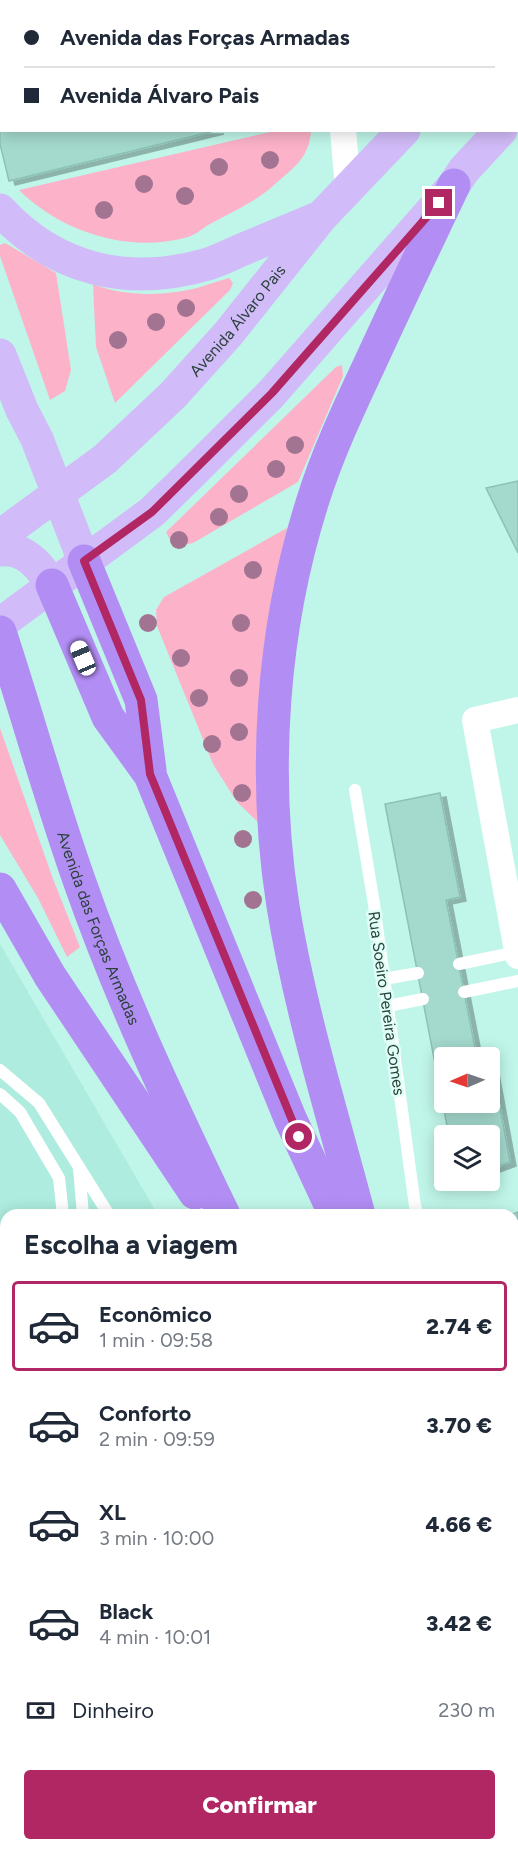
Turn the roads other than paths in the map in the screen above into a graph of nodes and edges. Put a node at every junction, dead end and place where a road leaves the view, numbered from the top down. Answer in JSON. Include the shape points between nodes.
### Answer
{"nodes":[{"id":1,"x":343,"y":132,"type":"edge"},
{"id":2,"x":402,"y":132,"type":"edge"},
{"id":3,"x":499,"y":132,"type":"edge"},
{"id":4,"x":454,"y":185,"type":"junction"},
{"id":5,"x":348,"y":188,"type":"junction"},
{"id":6,"x":0,"y":210,"type":"edge"},
{"id":7,"x":322,"y":216,"type":"junction"},
{"id":8,"x":0,"y":356,"type":"edge"},
{"id":9,"x":58,"y":495,"type":"junction"},
{"id":10,"x":0,"y":536,"type":"edge"},
{"id":11,"x":0,"y":550,"type":"edge"},
{"id":12,"x":84,"y":561,"type":"junction"},
{"id":13,"x":52,"y":585,"type":"junction"},
{"id":14,"x":0,"y":624,"type":"edge"},
{"id":15,"x":0,"y":632,"type":"edge"},
{"id":16,"x":518,"y":710,"type":"edge"},
{"id":17,"x":150,"y":774,"type":"junction"},
{"id":18,"x":355,"y":790,"type":"dead end"},
{"id":19,"x":0,"y":889,"type":"edge"},
{"id":20,"x":518,"y":954,"type":"edge"},
{"id":21,"x":459,"y":964,"type":"dead end"},
{"id":22,"x":418,"y":973,"type":"dead end"},
{"id":23,"x":384,"y":979,"type":"junction"},
{"id":24,"x":518,"y":981,"type":"edge"},
{"id":25,"x":464,"y":992,"type":"dead end"},
{"id":26,"x":423,"y":999,"type":"dead end"},
{"id":27,"x":388,"y":1006,"type":"junction"},
{"id":28,"x":0,"y":1070,"type":"edge"},
{"id":29,"x":0,"y":1094,"type":"edge"},
{"id":30,"x":79,"y":1166,"type":"junction"},
{"id":31,"x":59,"y":1178,"type":"junction"},
{"id":32,"x":62,"y":1209,"type":"edge"},
{"id":33,"x":81,"y":1209,"type":"edge"},
{"id":34,"x":84,"y":1209,"type":"edge"},
{"id":35,"x":105,"y":1209,"type":"edge"},
{"id":36,"x":206,"y":1209,"type":"edge"},
{"id":37,"x":221,"y":1209,"type":"edge"},
{"id":38,"x":332,"y":1209,"type":"edge"},
{"id":39,"x":357,"y":1209,"type":"edge"},
{"id":40,"x":416,"y":1209,"type":"edge"}],
"edges":[{"from":1,"to":5,"type":"street"},
{"from":2,"to":5,"type":"main road","name":"Avenida Álvaro Pais"},
{"from":3,"to":4,"type":"main road"},
{"from":4,"to":12,"type":"main road","via":[[272,393],[152,512]]},
{"from":4,"to":39,"type":"highway","via":[[341,425],[313,500],[294,573],[278,677],[273,800],[283,906],[300,992]]},
{"from":5,"to":7,"type":"main road","name":"Avenida Álvaro Pais"},
{"from":6,"to":7,"type":"main road","via":[[32,241],[72,261],[133,274],[156,274],[210,263]]},
{"from":7,"to":9,"type":"main road","name":"Avenida Álvaro Pais","via":[[228,334],[173,395],[105,459]]},
{"from":8,"to":9,"type":"main road"},
{"from":9,"to":10,"type":"main road","name":"Avenida Álvaro Pais"},
{"from":9,"to":12,"type":"main road"},
{"from":11,"to":13,"type":"main road","via":[[27,555]]},
{"from":12,"to":13,"type":"main road"},
{"from":12,"to":17,"type":"highway","via":[[141,700]]},
{"from":13,"to":14,"type":"main road"},
{"from":13,"to":17,"type":"highway","via":[[108,717]]},
{"from":15,"to":37,"type":"highway","name":"Avenida das Forças Armadas","via":[[94,922],[157,1075]]},
{"from":16,"to":20,"type":"street","via":[[475,720]]},
{"from":17,"to":38,"type":"highway","via":[[290,1118]]},
{"from":18,"to":23,"type":"lane","name":"Rua Soeiro Pereira Gomes"},
{"from":19,"to":36,"type":"highway","via":[[50,976]]},
{"from":20,"to":21,"type":"lane"},
{"from":22,"to":23,"type":"lane"},
{"from":23,"to":27,"type":"lane","name":"Rua Soeiro Pereira Gomes"},
{"from":24,"to":25,"type":"lane"},
{"from":26,"to":27,"type":"lane"},
{"from":27,"to":40,"type":"lane","name":"Rua Soeiro Pereira Gomes"},
{"from":28,"to":30,"type":"lane","via":[[39,1103]]},
{"from":29,"to":31,"type":"lane","via":[[20,1112]]},
{"from":30,"to":34,"type":"lane"},
{"from":30,"to":35,"type":"lane"},
{"from":31,"to":32,"type":"lane"},
{"from":31,"to":33,"type":"lane"}]}
